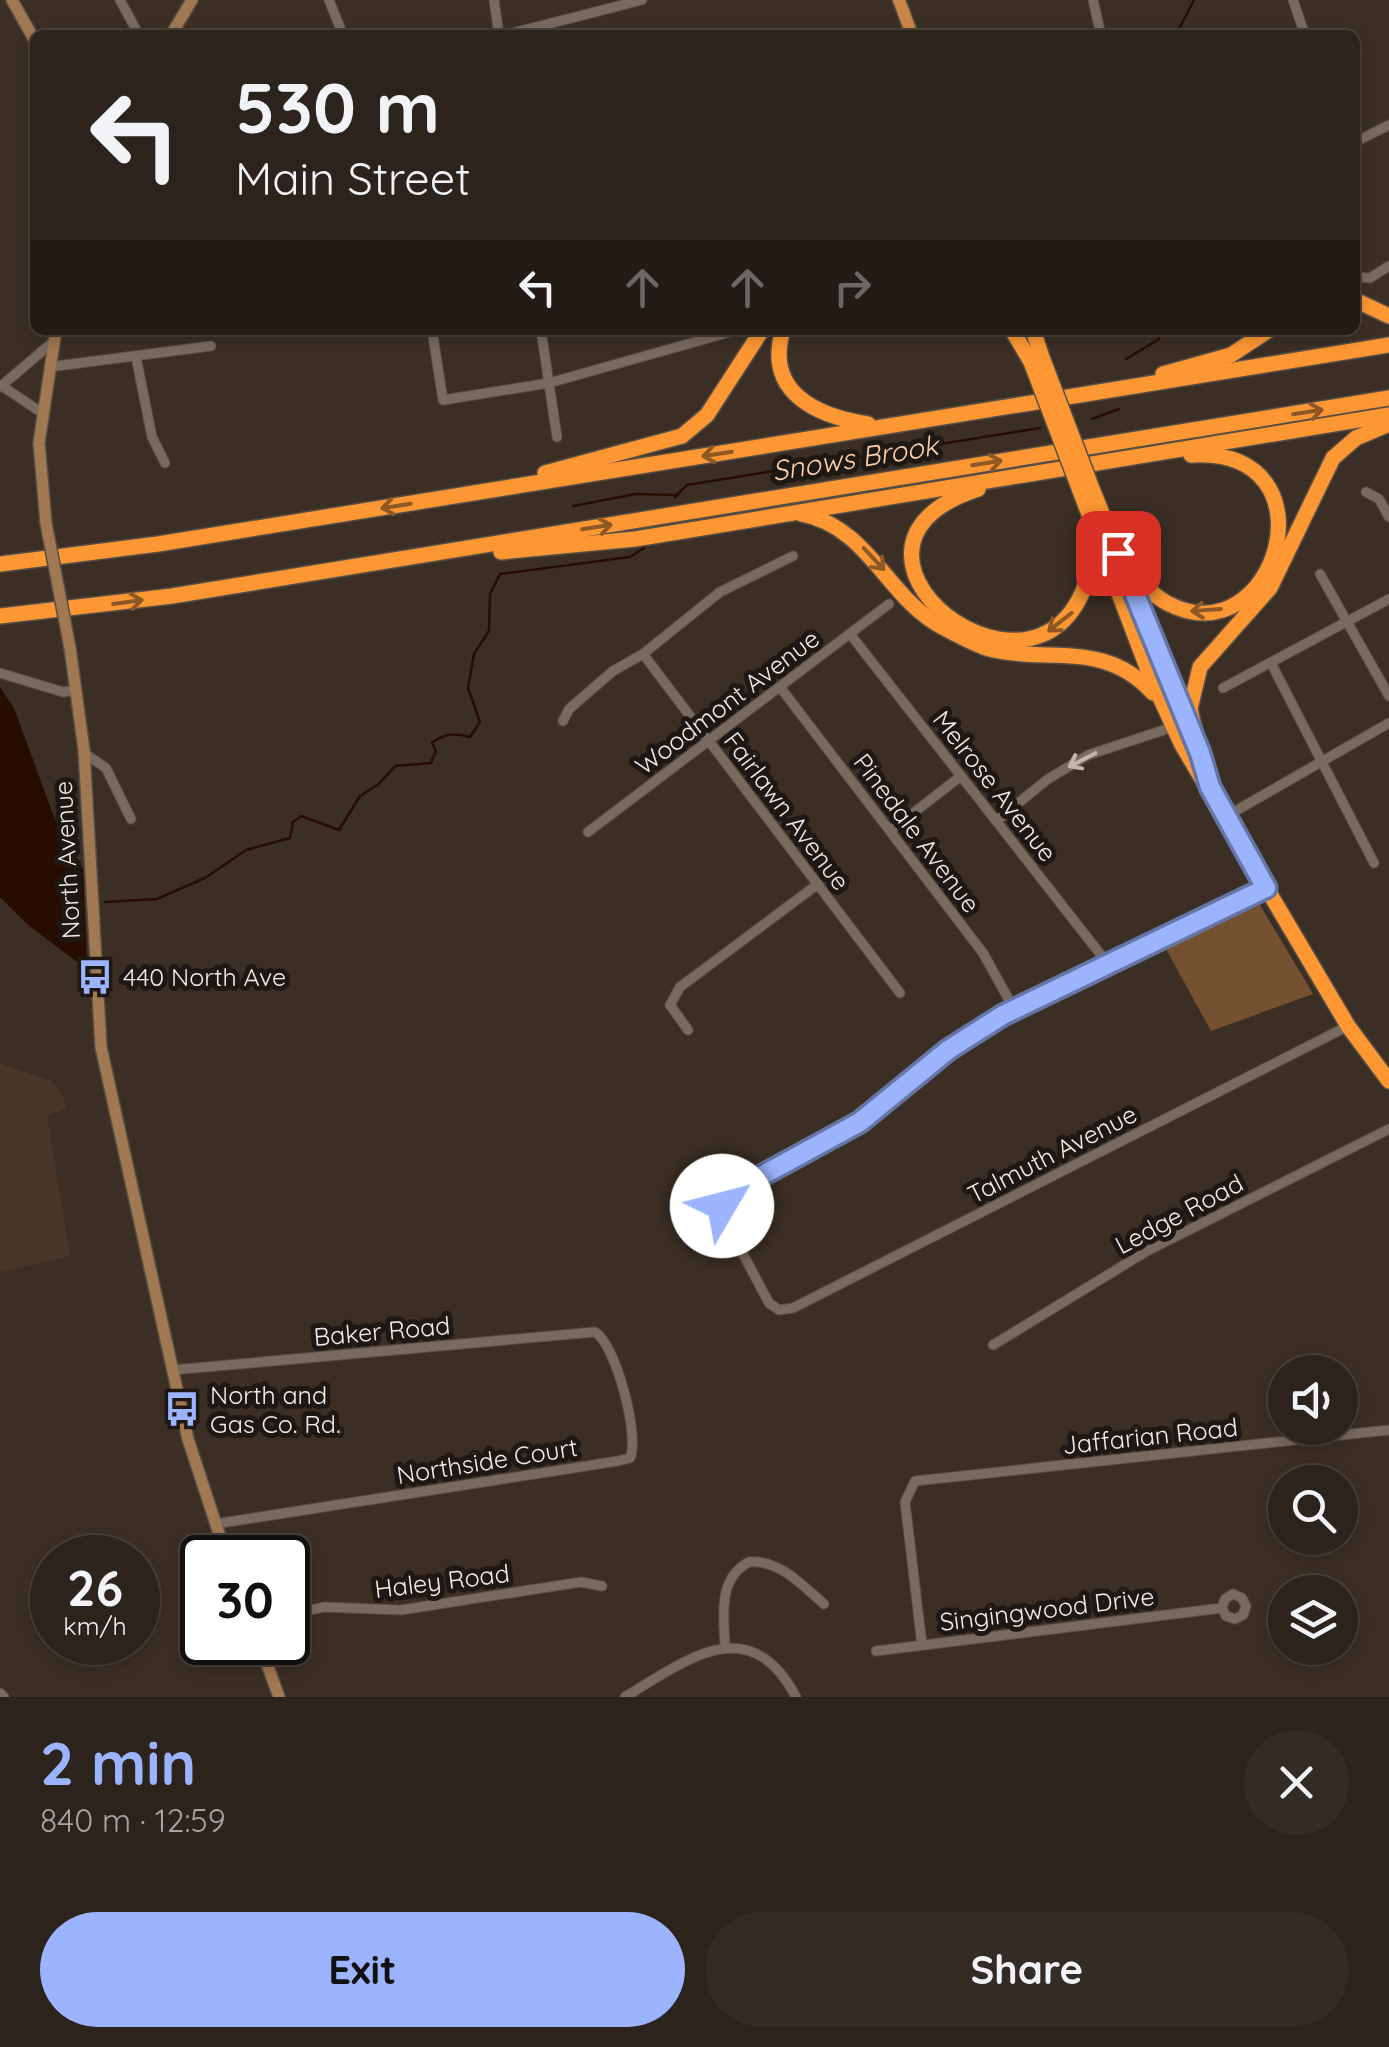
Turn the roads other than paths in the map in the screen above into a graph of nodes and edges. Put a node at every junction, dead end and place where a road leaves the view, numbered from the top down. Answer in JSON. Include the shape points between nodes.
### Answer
{"nodes":[{"id":1,"x":12,"y":0,"type":"edge"},
{"id":2,"x":120,"y":0,"type":"edge"},
{"id":3,"x":192,"y":0,"type":"edge"},
{"id":4,"x":329,"y":0,"type":"edge"},
{"id":5,"x":494,"y":0,"type":"edge"},
{"id":6,"x":642,"y":0,"type":"edge"},
{"id":7,"x":899,"y":0,"type":"edge"},
{"id":8,"x":1093,"y":0,"type":"edge"},
{"id":9,"x":1293,"y":0,"type":"edge"},
{"id":10,"x":136,"y":30,"type":"edge"},
{"id":11,"x":175,"y":30,"type":"edge"},
{"id":12,"x":341,"y":30,"type":"edge"},
{"id":13,"x":501,"y":30,"type":"edge"},
{"id":14,"x":522,"y":30,"type":"edge"},
{"id":15,"x":910,"y":30,"type":"edge"},
{"id":16,"x":1100,"y":30,"type":"edge"},
{"id":17,"x":1302,"y":30,"type":"edge"},
{"id":18,"x":30,"y":32,"type":"edge"},
{"id":19,"x":1389,"y":125,"type":"edge"},
{"id":20,"x":1360,"y":140,"type":"edge"},
{"id":21,"x":1389,"y":266,"type":"edge"},
{"id":22,"x":1360,"y":278,"type":"edge"},
{"id":23,"x":1360,"y":302,"type":"edge"},
{"id":24,"x":1389,"y":316,"type":"edge"},
{"id":25,"x":433,"y":335,"type":"edge"},
{"id":26,"x":542,"y":335,"type":"edge"},
{"id":27,"x":719,"y":335,"type":"edge"},
{"id":28,"x":759,"y":335,"type":"edge"},
{"id":29,"x":782,"y":335,"type":"edge"},
{"id":30,"x":1027,"y":335,"type":"edge"},
{"id":31,"x":1261,"y":335,"type":"edge"},
{"id":32,"x":54,"y":336,"type":"edge"},
{"id":33,"x":1389,"y":345,"type":"edge"},
{"id":34,"x":211,"y":346,"type":"dead end"},
{"id":35,"x":136,"y":357,"type":"junction"},
{"id":36,"x":49,"y":366,"type":"junction"},
{"id":37,"x":550,"y":383,"type":"junction"},
{"id":38,"x":1,"y":387,"type":"edge"},
{"id":39,"x":1102,"y":391,"type":"junction"},
{"id":40,"x":1389,"y":398,"type":"edge"},
{"id":41,"x":42,"y":412,"type":"junction"},
{"id":42,"x":1389,"y":415,"type":"edge"},
{"id":43,"x":1389,"y":424,"type":"edge"},
{"id":44,"x":882,"y":426,"type":"junction"},
{"id":45,"x":557,"y":437,"type":"dead end"},
{"id":46,"x":1137,"y":458,"type":"junction"},
{"id":47,"x":164,"y":463,"type":"dead end"},
{"id":48,"x":1014,"y":477,"type":"junction"},
{"id":49,"x":1085,"y":487,"type":"junction"},
{"id":50,"x":1366,"y":492,"type":"dead end"},
{"id":51,"x":437,"y":500,"type":"junction"},
{"id":52,"x":792,"y":512,"type":"junction"},
{"id":53,"x":1389,"y":517,"type":"edge"},
{"id":54,"x":1096,"y":536,"type":"junction"},
{"id":55,"x":1118,"y":553,"type":"junction"},
{"id":56,"x":793,"y":556,"type":"dead end"},
{"id":57,"x":398,"y":560,"type":"junction"},
{"id":58,"x":0,"y":564,"type":"edge"},
{"id":59,"x":1320,"y":574,"type":"dead end"},
{"id":60,"x":1389,"y":599,"type":"edge"},
{"id":61,"x":889,"y":604,"type":"dead end"},
{"id":62,"x":0,"y":616,"type":"edge"},
{"id":63,"x":1347,"y":622,"type":"junction"},
{"id":64,"x":850,"y":634,"type":"junction"},
{"id":65,"x":643,"y":654,"type":"junction"},
{"id":66,"x":1270,"y":663,"type":"junction"},
{"id":67,"x":0,"y":673,"type":"edge"},
{"id":68,"x":780,"y":687,"type":"junction"},
{"id":69,"x":1223,"y":688,"type":"dead end"},
{"id":70,"x":76,"y":690,"type":"junction"},
{"id":71,"x":1389,"y":696,"type":"edge"},
{"id":72,"x":1163,"y":704,"type":"junction"},
{"id":73,"x":563,"y":721,"type":"dead end"},
{"id":74,"x":1389,"y":723,"type":"edge"},
{"id":75,"x":1174,"y":727,"type":"junction"},
{"id":76,"x":709,"y":741,"type":"junction"},
{"id":77,"x":84,"y":753,"type":"junction"},
{"id":78,"x":1200,"y":753,"type":"junction"},
{"id":79,"x":1322,"y":758,"type":"junction"},
{"id":80,"x":961,"y":776,"type":"junction"},
{"id":81,"x":1210,"y":787,"type":"junction"},
{"id":82,"x":1226,"y":817,"type":"junction"},
{"id":83,"x":131,"y":820,"type":"dead end"},
{"id":84,"x":996,"y":821,"type":"junction"},
{"id":85,"x":890,"y":831,"type":"junction"},
{"id":86,"x":588,"y":832,"type":"dead end"},
{"id":87,"x":1374,"y":863,"type":"dead end"},
{"id":88,"x":818,"y":884,"type":"junction"},
{"id":89,"x":1266,"y":888,"type":"junction"},
{"id":90,"x":1108,"y":964,"type":"junction"},
{"id":91,"x":900,"y":992,"type":"dead end"},
{"id":92,"x":1014,"y":1009,"type":"junction"},
{"id":93,"x":1348,"y":1026,"type":"junction"},
{"id":94,"x":688,"y":1030,"type":"dead end"},
{"id":95,"x":1389,"y":1081,"type":"edge"},
{"id":96,"x":1389,"y":1129,"type":"edge"},
{"id":97,"x":595,"y":1332,"type":"joint"},
{"id":98,"x":994,"y":1345,"type":"dead end"},
{"id":99,"x":172,"y":1370,"type":"junction"},
{"id":100,"x":1389,"y":1430,"type":"edge"},
{"id":101,"x":215,"y":1524,"type":"junction"},
{"id":102,"x":219,"y":1535,"type":"edge"},
{"id":103,"x":602,"y":1586,"type":"dead end"},
{"id":104,"x":824,"y":1604,"type":"dead end"},
{"id":105,"x":1222,"y":1608,"type":"dead end"},
{"id":106,"x":310,"y":1610,"type":"edge"},
{"id":107,"x":922,"y":1645,"type":"junction"},
{"id":108,"x":725,"y":1647,"type":"junction"},
{"id":109,"x":876,"y":1651,"type":"dead end"},
{"id":110,"x":267,"y":1665,"type":"edge"},
{"id":111,"x":279,"y":1697,"type":"edge"},
{"id":112,"x":625,"y":1697,"type":"edge"},
{"id":113,"x":796,"y":1697,"type":"edge"}],
"edges":[{"from":1,"to":18,"type":"main road"},
{"from":2,"to":10,"type":"street"},
{"from":3,"to":11,"type":"main road"},
{"from":4,"to":12,"type":"street"},
{"from":5,"to":13,"type":"street"},
{"from":6,"to":14,"type":"street"},
{"from":7,"to":15,"type":"main road"},
{"from":8,"to":16,"type":"street"},
{"from":9,"to":17,"type":"street"},
{"from":19,"to":20,"type":"street"},
{"from":21,"to":22,"type":"street"},
{"from":23,"to":24,"type":"highway"},
{"from":25,"to":37,"type":"street","via":[[444,400]]},
{"from":26,"to":37,"type":"street"},
{"from":27,"to":37,"type":"street"},
{"from":28,"to":51,"type":"highway","via":[[707,415],[682,436]]},
{"from":29,"to":44,"type":"highway","via":[[778,363],[796,398],[834,418]]},
{"from":30,"to":49,"type":"highway","bridge":true},
{"from":31,"to":39,"type":"highway","via":[[1231,355]]},
{"from":32,"to":36,"type":"main road","name":"North Avenue"},
{"from":32,"to":38,"type":"street"},
{"from":33,"to":39,"type":"highway"},
{"from":34,"to":35,"type":"street"},
{"from":35,"to":36,"type":"street"},
{"from":35,"to":47,"type":"street"},
{"from":36,"to":41,"type":"main road","name":"North Avenue"},
{"from":37,"to":45,"type":"street"},
{"from":38,"to":41,"type":"street"},
{"from":39,"to":44,"type":"highway"},
{"from":57,"to":40,"type":"highway","one_way":true},
{"from":41,"to":70,"type":"main road","name":"North Avenue","bridge":true,"via":[[38,458]]},
{"from":42,"to":46,"type":"highway"},
{"from":43,"to":78,"type":"highway","via":[[1356,438],[1333,458],[1276,577],[1200,667],[1190,709]]},
{"from":44,"to":51,"type":"highway","one_way":true},
{"from":46,"to":48,"type":"highway"},
{"from":46,"to":55,"type":"highway","one_way":true,"via":[[1200,454],[1247,466],[1273,493],[1280,530],[1276,551],[1253,591],[1216,611],[1168,603]]},
{"from":48,"to":52,"type":"highway"},
{"from":54,"to":48,"type":"highway","one_way":true,"via":[[1078,603],[1050,632],[1010,640],[946,616],[924,596],[912,570],[920,525],[959,495]]},
{"from":49,"to":54,"type":"highway"},
{"from":49,"to":55,"type":"highway"},
{"from":50,"to":53,"type":"street"},
{"from":51,"to":58,"type":"highway","one_way":true},
{"from":52,"to":57,"type":"highway","via":[[634,539]]},
{"from":52,"to":72,"type":"highway","one_way":true,"via":[[834,523],[938,625],[986,648],[1117,664]]},
{"from":54,"to":72,"type":"highway"},
{"from":55,"to":78,"type":"highway"},
{"from":56,"to":65,"type":"street","via":[[736,581]]},
{"from":62,"to":57,"type":"highway","one_way":true},
{"from":59,"to":63,"type":"street"},
{"from":60,"to":63,"type":"street"},
{"from":61,"to":64,"type":"street","name":"Woodmont Avenue"},
{"from":63,"to":66,"type":"street"},
{"from":63,"to":71,"type":"street"},
{"from":64,"to":68,"type":"street","name":"Woodmont Avenue"},
{"from":64,"to":80,"type":"street","name":"Melrose Avenue"},
{"from":65,"to":73,"type":"street","via":[[613,671]]},
{"from":65,"to":76,"type":"street","name":"Fairlawn Avenue"},
{"from":66,"to":69,"type":"street"},
{"from":66,"to":79,"type":"street"},
{"from":67,"to":70,"type":"street"},
{"from":68,"to":76,"type":"street","name":"Woodmont Avenue"},
{"from":68,"to":85,"type":"street","name":"Pinedale Avenue"},
{"from":70,"to":77,"type":"main road","name":"North Avenue"},
{"from":72,"to":75,"type":"highway"},
{"from":74,"to":79,"type":"street"},
{"from":75,"to":81,"type":"highway"},
{"from":75,"to":84,"type":"street","one_way":true,"via":[[1088,756],[1048,778]]},
{"from":76,"to":86,"type":"street","name":"Woodmont Avenue"},
{"from":76,"to":88,"type":"street","name":"Fairlawn Avenue"},
{"from":77,"to":83,"type":"street","via":[[106,768]]},
{"from":77,"to":99,"type":"main road","name":"North Avenue","via":[[101,1047]]},
{"from":78,"to":81,"type":"highway"},
{"from":79,"to":82,"type":"street"},
{"from":79,"to":87,"type":"street"},
{"from":80,"to":84,"type":"street","name":"Melrose Avenue"},
{"from":80,"to":85,"type":"street"},
{"from":81,"to":82,"type":"highway"},
{"from":82,"to":89,"type":"highway"},
{"from":84,"to":90,"type":"street","name":"Melrose Avenue"},
{"from":85,"to":92,"type":"street","name":"Pinedale Avenue","via":[[983,954]]},
{"from":88,"to":91,"type":"street","name":"Fairlawn Avenue"},
{"from":88,"to":94,"type":"street","via":[[684,983],[670,1005]]},
{"from":89,"to":90,"type":"street"},
{"from":89,"to":93,"type":"highway"},
{"from":90,"to":92,"type":"street"},
{"from":92,"to":93,"type":"street","name":"Talmuth Avenue","via":[[948,1050],[860,1122],[722,1201],[726,1224],[774,1308],[798,1306]]},
{"from":93,"to":95,"type":"highway"},
{"from":96,"to":98,"type":"street","name":"Ledge Road","via":[[1147,1251]]},
{"from":97,"to":99,"type":"street","name":"Baker Road"},
{"from":97,"to":101,"type":"street","name":"Northside Court","via":[[608,1343],[634,1435],[630,1458]]},
{"from":99,"to":101,"type":"main road","name":"North Avenue"},
{"from":100,"to":107,"type":"street","name":"Jaffarian Road","via":[[916,1481],[905,1502]]},
{"from":101,"to":102,"type":"main road","name":"North Avenue"},
{"from":103,"to":106,"type":"street","name":"Haley Road","via":[[581,1582],[401,1610]]},
{"from":104,"to":108,"type":"street","via":[[783,1570],[749,1562],[727,1586]]},
{"from":105,"to":107,"type":"street","name":"Singingwood Drive"},
{"from":107,"to":109,"type":"street","name":"Singingwood Drive"},
{"from":108,"to":112,"type":"street","via":[[696,1654]]},
{"from":108,"to":113,"type":"street","via":[[764,1658],[782,1672]]},
{"from":110,"to":111,"type":"main road"}]}
